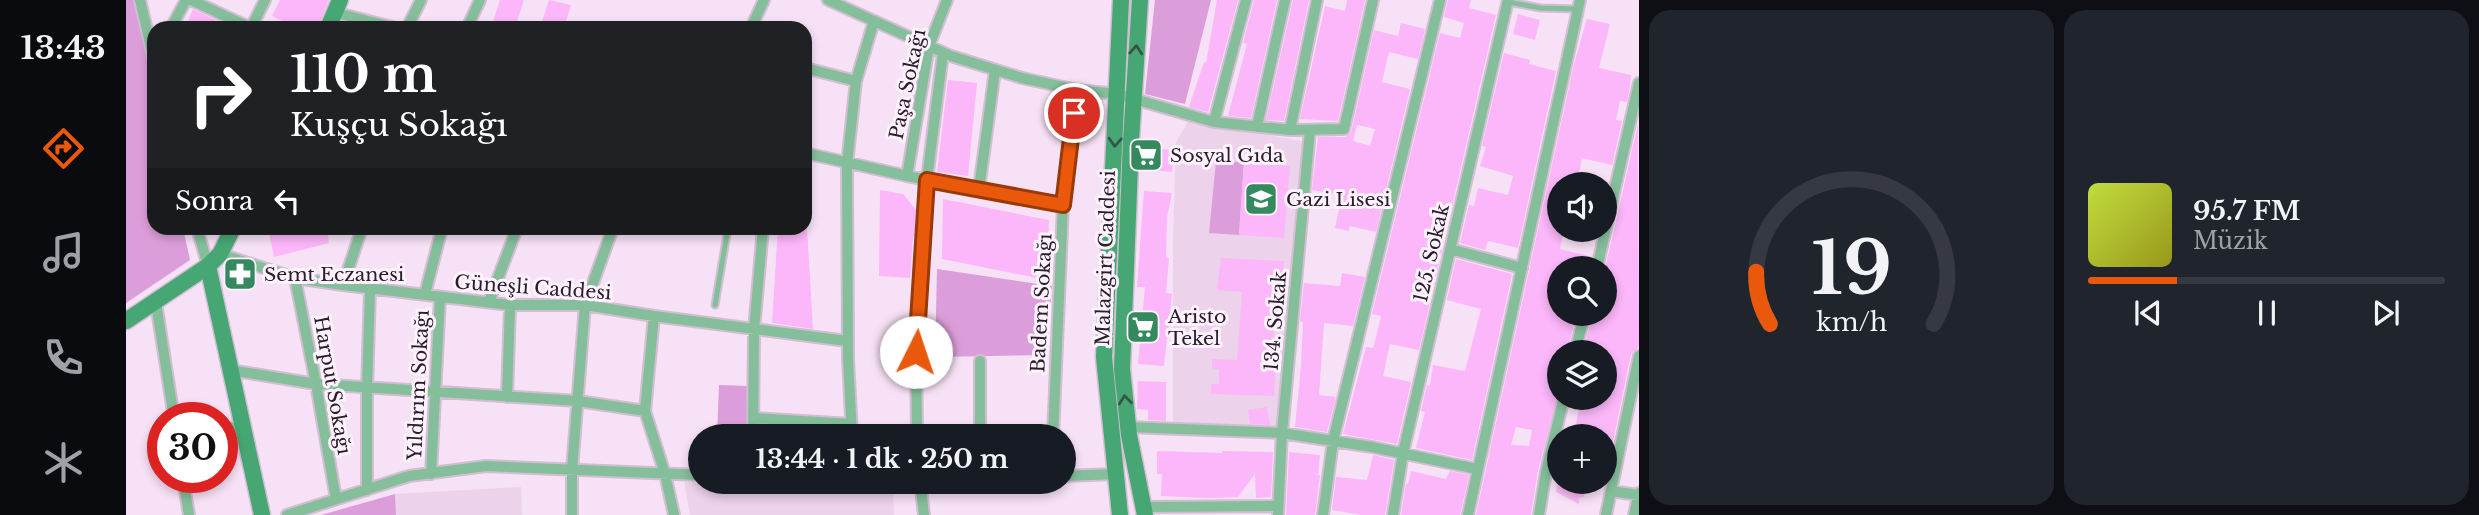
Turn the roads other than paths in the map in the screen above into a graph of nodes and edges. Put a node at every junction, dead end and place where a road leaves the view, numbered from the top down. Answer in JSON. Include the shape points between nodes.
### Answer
{"nodes":[{"id":1,"x":140,"y":0,"type":"edge"},
{"id":2,"x":189,"y":0,"type":"edge"},
{"id":3,"x":265,"y":0,"type":"edge"},
{"id":4,"x":421,"y":0,"type":"edge"},
{"id":5,"x":480,"y":0,"type":"edge"},
{"id":6,"x":764,"y":0,"type":"edge"},
{"id":7,"x":828,"y":0,"type":"edge"},
{"id":8,"x":947,"y":0,"type":"edge"},
{"id":9,"x":1121,"y":0,"type":"edge"},
{"id":10,"x":1140,"y":0,"type":"edge"},
{"id":11,"x":1246,"y":0,"type":"edge"},
{"id":12,"x":1284,"y":0,"type":"edge"},
{"id":13,"x":1317,"y":0,"type":"edge"},
{"id":14,"x":1373,"y":0,"type":"edge"},
{"id":15,"x":1440,"y":0,"type":"edge"},
{"id":16,"x":1507,"y":1,"type":"edge"},
{"id":17,"x":1579,"y":4,"type":"edge"},
{"id":18,"x":337,"y":6,"type":"edge"},
{"id":19,"x":176,"y":21,"type":"edge"},
{"id":20,"x":236,"y":21,"type":"edge"},
{"id":21,"x":254,"y":21,"type":"edge"},
{"id":22,"x":377,"y":21,"type":"edge"},
{"id":23,"x":410,"y":21,"type":"edge"},
{"id":24,"x":470,"y":21,"type":"edge"},
{"id":25,"x":754,"y":21,"type":"edge"},
{"id":26,"x":874,"y":21,"type":"junction"},
{"id":27,"x":147,"y":30,"type":"edge"},
{"id":28,"x":929,"y":46,"type":"junction"},
{"id":29,"x":943,"y":53,"type":"junction"},
{"id":30,"x":812,"y":70,"type":"edge"},
{"id":31,"x":995,"y":70,"type":"junction"},
{"id":32,"x":856,"y":81,"type":"junction"},
{"id":33,"x":1639,"y":83,"type":"edge"},
{"id":34,"x":1077,"y":90,"type":"junction"},
{"id":35,"x":1125,"y":96,"type":"junction"},
{"id":36,"x":1214,"y":122,"type":"junction"},
{"id":37,"x":1257,"y":126,"type":"junction"},
{"id":38,"x":1290,"y":130,"type":"junction"},
{"id":39,"x":1310,"y":130,"type":"junction"},
{"id":40,"x":812,"y":155,"type":"edge"},
{"id":41,"x":847,"y":164,"type":"junction"},
{"id":42,"x":907,"y":176,"type":"junction"},
{"id":43,"x":927,"y":180,"type":"junction"},
{"id":44,"x":979,"y":189,"type":"junction"},
{"id":45,"x":1063,"y":205,"type":"junction"},
{"id":46,"x":201,"y":235,"type":"edge"},
{"id":47,"x":229,"y":235,"type":"edge"},
{"id":48,"x":360,"y":235,"type":"edge"},
{"id":49,"x":440,"y":235,"type":"edge"},
{"id":50,"x":514,"y":235,"type":"edge"},
{"id":51,"x":610,"y":235,"type":"edge"},
{"id":52,"x":727,"y":235,"type":"edge"},
{"id":53,"x":762,"y":235,"type":"edge"},
{"id":54,"x":1450,"y":249,"type":"junction"},
{"id":55,"x":1600,"y":256,"type":"edge"},
{"id":56,"x":214,"y":260,"type":"junction"},
{"id":57,"x":1522,"y":268,"type":"junction"},
{"id":58,"x":295,"y":278,"type":"junction"},
{"id":59,"x":343,"y":285,"type":"junction"},
{"id":60,"x":370,"y":289,"type":"junction"},
{"id":61,"x":425,"y":294,"type":"junction"},
{"id":62,"x":440,"y":298,"type":"junction"},
{"id":63,"x":489,"y":302,"type":"junction"},
{"id":64,"x":156,"y":303,"type":"junction"},
{"id":65,"x":510,"y":305,"type":"junction"},
{"id":66,"x":585,"y":305,"type":"junction"},
{"id":67,"x":715,"y":305,"type":"dead end"},
{"id":68,"x":654,"y":316,"type":"junction"},
{"id":69,"x":126,"y":321,"type":"edge"},
{"id":70,"x":754,"y":330,"type":"junction"},
{"id":71,"x":848,"y":341,"type":"junction"},
{"id":72,"x":1639,"y":356,"type":"edge"},
{"id":73,"x":980,"y":361,"type":"dead end"},
{"id":74,"x":230,"y":370,"type":"junction"},
{"id":75,"x":316,"y":384,"type":"junction"},
{"id":76,"x":367,"y":388,"type":"junction"},
{"id":77,"x":436,"y":393,"type":"junction"},
{"id":78,"x":507,"y":397,"type":"junction"},
{"id":79,"x":578,"y":401,"type":"junction"},
{"id":80,"x":171,"y":402,"type":"edge"},
{"id":81,"x":1561,"y":410,"type":"edge"},
{"id":82,"x":645,"y":411,"type":"junction"},
{"id":83,"x":754,"y":418,"type":"junction"},
{"id":84,"x":754,"y":424,"type":"edge"},
{"id":85,"x":802,"y":424,"type":"edge"},
{"id":86,"x":851,"y":424,"type":"edge"},
{"id":87,"x":916,"y":424,"type":"edge"},
{"id":88,"x":980,"y":424,"type":"edge"},
{"id":89,"x":1054,"y":424,"type":"edge"},
{"id":90,"x":242,"y":426,"type":"junction"},
{"id":91,"x":238,"y":427,"type":"edge"},
{"id":92,"x":1128,"y":427,"type":"junction"},
{"id":93,"x":1282,"y":433,"type":"junction"},
{"id":94,"x":1333,"y":441,"type":"junction"},
{"id":95,"x":1403,"y":453,"type":"junction"},
{"id":96,"x":1617,"y":462,"type":"edge"},
{"id":97,"x":1477,"y":469,"type":"junction"},
{"id":98,"x":572,"y":471,"type":"junction"},
{"id":99,"x":431,"y":474,"type":"junction"},
{"id":100,"x":665,"y":474,"type":"junction"},
{"id":101,"x":1116,"y":474,"type":"junction"},
{"id":102,"x":688,"y":475,"type":"edge"},
{"id":103,"x":1076,"y":476,"type":"edge"},
{"id":104,"x":367,"y":490,"type":"junction"},
{"id":105,"x":1617,"y":492,"type":"edge"},
{"id":106,"x":185,"y":493,"type":"edge"},
{"id":107,"x":922,"y":494,"type":"edge"},
{"id":108,"x":1610,"y":494,"type":"edge"},
{"id":109,"x":1639,"y":494,"type":"edge"},
{"id":110,"x":336,"y":499,"type":"junction"},
{"id":111,"x":1145,"y":511,"type":"edge"},
{"id":112,"x":1278,"y":511,"type":"edge"},
{"id":113,"x":189,"y":515,"type":"edge"},
{"id":114,"x":262,"y":515,"type":"edge"},
{"id":115,"x":287,"y":515,"type":"edge"},
{"id":116,"x":572,"y":515,"type":"edge"},
{"id":117,"x":674,"y":515,"type":"edge"},
{"id":118,"x":924,"y":515,"type":"edge"},
{"id":119,"x":1120,"y":515,"type":"edge"},
{"id":120,"x":1323,"y":515,"type":"edge"},
{"id":121,"x":1393,"y":515,"type":"edge"},
{"id":122,"x":1468,"y":515,"type":"edge"},
{"id":123,"x":1539,"y":515,"type":"edge"},
{"id":124,"x":1606,"y":515,"type":"edge"},
{"id":125,"x":1634,"y":515,"type":"edge"}],
"edges":[{"from":1,"to":27,"type":"street"},
{"from":2,"to":19,"type":"street"},
{"from":2,"to":20,"type":"street"},
{"from":3,"to":21,"type":"street"},
{"from":4,"to":23,"type":"street"},
{"from":5,"to":24,"type":"street"},
{"from":6,"to":25,"type":"street"},
{"from":7,"to":26,"type":"street"},
{"from":8,"to":28,"type":"street","name":"Paşa Sokağı"},
{"from":9,"to":35,"type":"main road","name":"Malazgirt Caddesi"},
{"from":35,"to":10,"type":"main road","name":"Malazgirt Caddesi","one_way":true},
{"from":11,"to":36,"type":"street"},
{"from":12,"to":37,"type":"street"},
{"from":13,"to":38,"type":"street"},
{"from":14,"to":39,"type":"street","via":[[1344,129]]},
{"from":15,"to":94,"type":"street"},
{"from":16,"to":17,"type":"lane","via":[[1541,8]]},
{"from":16,"to":54,"type":"street","name":"125. Sokak"},
{"from":17,"to":57,"type":"street"},
{"from":18,"to":22,"type":"street"},
{"from":26,"to":28,"type":"street"},
{"from":26,"to":32,"type":"street"},
{"from":28,"to":29,"type":"street"},
{"from":28,"to":42,"type":"street","name":"Paşa Sokağı"},
{"from":29,"to":31,"type":"street"},
{"from":29,"to":43,"type":"street","name":"Paşa Sokağı"},
{"from":30,"to":32,"type":"street"},
{"from":31,"to":34,"type":"street"},
{"from":31,"to":44,"type":"street"},
{"from":32,"to":41,"type":"street"},
{"from":33,"to":55,"type":"street"},
{"from":34,"to":35,"type":"street"},
{"from":34,"to":45,"type":"street","name":"Badem Sokağı"},
{"from":35,"to":36,"type":"street"},
{"from":92,"to":35,"type":"main road","name":"Malazgirt Caddesi","one_way":true,"via":[[1122,369]]},
{"from":35,"to":101,"type":"main road","name":"Malazgirt Caddesi","one_way":true,"via":[[1104,357]]},
{"from":36,"to":37,"type":"street"},
{"from":37,"to":38,"type":"street"},
{"from":38,"to":39,"type":"street"},
{"from":39,"to":93,"type":"street","name":"134. Sokak"},
{"from":40,"to":41,"type":"street"},
{"from":41,"to":42,"type":"street"},
{"from":41,"to":71,"type":"street"},
{"from":42,"to":43,"type":"street"},
{"from":43,"to":44,"type":"street"},
{"from":43,"to":87,"type":"street","name":"Paşa Sokağı"},
{"from":44,"to":45,"type":"street"},
{"from":45,"to":89,"type":"street","name":"Badem Sokağı"},
{"from":46,"to":56,"type":"street"},
{"from":47,"to":56,"type":"main road"},
{"from":48,"to":59,"type":"street"},
{"from":49,"to":61,"type":"street"},
{"from":50,"to":63,"type":"street"},
{"from":51,"to":66,"type":"street"},
{"from":52,"to":67,"type":"lane"},
{"from":53,"to":70,"type":"street"},
{"from":54,"to":57,"type":"street"},
{"from":54,"to":95,"type":"street","name":"125. Sokak"},
{"from":56,"to":58,"type":"street","name":"Güneşli Caddesi"},
{"from":56,"to":64,"type":"main road"},
{"from":56,"to":74,"type":"main road"},
{"from":57,"to":97,"type":"street"},
{"from":58,"to":59,"type":"street","name":"Güneşli Caddesi"},
{"from":58,"to":75,"type":"street","name":"Harput Sokağı"},
{"from":59,"to":60,"type":"street","name":"Güneşli Caddesi"},
{"from":60,"to":61,"type":"street","name":"Güneşli Caddesi"},
{"from":60,"to":76,"type":"street"},
{"from":61,"to":62,"type":"street","name":"Güneşli Caddesi"},
{"from":62,"to":63,"type":"street","name":"Güneşli Caddesi"},
{"from":62,"to":77,"type":"street","name":"Yıldırım Sokağı"},
{"from":63,"to":65,"type":"street","name":"Güneşli Caddesi"},
{"from":64,"to":69,"type":"main road"},
{"from":64,"to":80,"type":"street"},
{"from":65,"to":66,"type":"street","name":"Güneşli Caddesi"},
{"from":65,"to":78,"type":"street"},
{"from":66,"to":68,"type":"street","name":"Güneşli Caddesi"},
{"from":66,"to":79,"type":"street"},
{"from":68,"to":70,"type":"street","name":"Güneşli Caddesi"},
{"from":68,"to":82,"type":"street"},
{"from":70,"to":71,"type":"street","name":"Güneşli Caddesi"},
{"from":70,"to":83,"type":"street"},
{"from":71,"to":86,"type":"street"},
{"from":72,"to":96,"type":"street"},
{"from":73,"to":88,"type":"street"},
{"from":74,"to":75,"type":"street"},
{"from":74,"to":90,"type":"main road"},
{"from":75,"to":76,"type":"street"},
{"from":75,"to":110,"type":"street","name":"Harput Sokağı"},
{"from":76,"to":77,"type":"street"},
{"from":76,"to":104,"type":"street"},
{"from":77,"to":78,"type":"street"},
{"from":77,"to":99,"type":"street","name":"Yıldırım Sokağı"},
{"from":78,"to":79,"type":"street"},
{"from":79,"to":82,"type":"street"},
{"from":79,"to":98,"type":"street"},
{"from":81,"to":123,"type":"street"},
{"from":82,"to":100,"type":"street"},
{"from":83,"to":84,"type":"street"},
{"from":83,"to":85,"type":"street"},
{"from":90,"to":91,"type":"street"},
{"from":90,"to":114,"type":"main road"},
{"from":92,"to":93,"type":"street"},
{"from":92,"to":111,"type":"main road","name":"Malazgirt Caddesi"},
{"from":93,"to":94,"type":"street"},
{"from":93,"to":112,"type":"street","name":"134. Sokak"},
{"from":94,"to":95,"type":"street"},
{"from":94,"to":120,"type":"street"},
{"from":95,"to":97,"type":"street"},
{"from":95,"to":121,"type":"street","name":"125. Sokak"},
{"from":97,"to":122,"type":"street"},
{"from":98,"to":99,"type":"street","via":[[486,467]]},
{"from":98,"to":100,"type":"street"},
{"from":98,"to":116,"type":"street"},
{"from":99,"to":104,"type":"street"},
{"from":100,"to":102,"type":"street"},
{"from":100,"to":117,"type":"street"},
{"from":101,"to":103,"type":"street"},
{"from":101,"to":119,"type":"main road","name":"Malazgirt Caddesi"},
{"from":104,"to":110,"type":"street"},
{"from":105,"to":109,"type":"street"},
{"from":106,"to":113,"type":"street"},
{"from":107,"to":118,"type":"street"},
{"from":108,"to":124,"type":"street"},
{"from":109,"to":125,"type":"street"},
{"from":110,"to":115,"type":"street"},
{"from":111,"to":112,"type":"street"}]}
